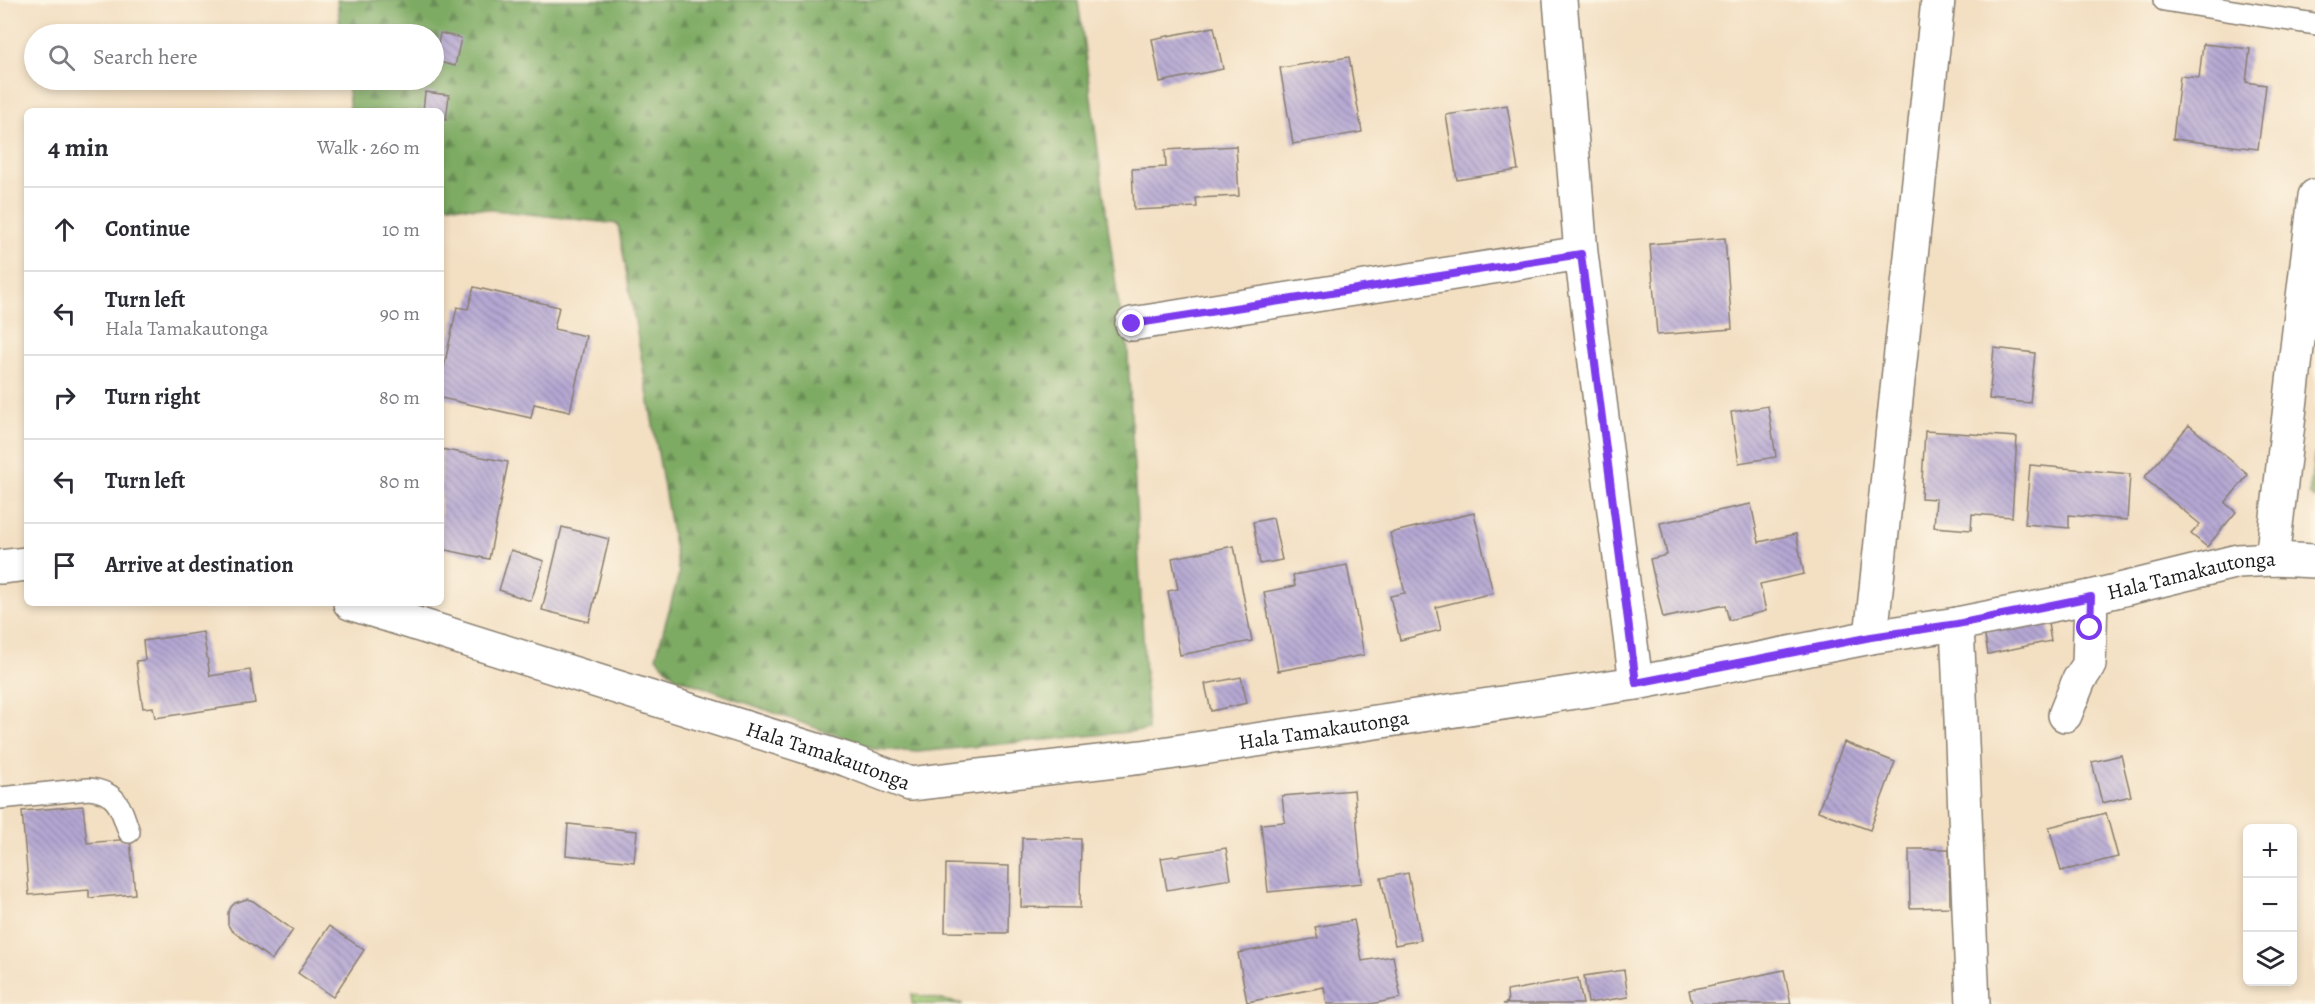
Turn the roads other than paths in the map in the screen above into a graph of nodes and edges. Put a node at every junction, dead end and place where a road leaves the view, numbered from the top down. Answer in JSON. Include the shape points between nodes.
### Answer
{"nodes":[{"id":1,"x":1560,"y":0,"type":"edge"},
{"id":2,"x":1938,"y":0,"type":"edge"},
{"id":3,"x":2164,"y":0,"type":"edge"},
{"id":4,"x":2315,"y":24,"type":"edge"},
{"id":5,"x":2315,"y":196,"type":"edge"},
{"id":6,"x":1581,"y":254,"type":"junction"},
{"id":7,"x":1132,"y":324,"type":"dead end"},
{"id":8,"x":2272,"y":559,"type":"junction"},
{"id":9,"x":2315,"y":561,"type":"edge"},
{"id":10,"x":24,"y":564,"type":"edge"},
{"id":11,"x":0,"y":567,"type":"edge"},
{"id":12,"x":2091,"y":597,"type":"junction"},
{"id":13,"x":360,"y":606,"type":"edge"},
{"id":14,"x":1957,"y":624,"type":"junction"},
{"id":15,"x":1871,"y":637,"type":"junction"},
{"id":16,"x":1636,"y":683,"type":"junction"},
{"id":17,"x":2065,"y":715,"type":"dead end"},
{"id":18,"x":0,"y":798,"type":"edge"},
{"id":19,"x":129,"y":832,"type":"dead end"},
{"id":20,"x":1972,"y":1004,"type":"edge"}],
"edges":[{"from":1,"to":6,"type":"street"},
{"from":2,"to":15,"type":"street"},
{"from":3,"to":4,"type":"lane"},
{"from":5,"to":8,"type":"street"},
{"from":6,"to":7,"type":"street"},
{"from":6,"to":16,"type":"street"},
{"from":8,"to":9,"type":"street","name":"Hala Tamakautonga"},
{"from":8,"to":12,"type":"street","name":"Hala Tamakautonga","via":[[2238,561]]},
{"from":10,"to":11,"type":"street"},
{"from":12,"to":14,"type":"street","name":"Hala Tamakautonga"},
{"from":12,"to":17,"type":"street","via":[[2089,665]]},
{"from":13,"to":16,"type":"street","name":"Hala Tamakautonga","via":[[848,760],[910,784],[1142,757]]},
{"from":14,"to":15,"type":"street","name":"Hala Tamakautonga"},
{"from":14,"to":20,"type":"street"},
{"from":15,"to":16,"type":"street","name":"Hala Tamakautonga"},
{"from":18,"to":19,"type":"lane","via":[[98,790],[116,800]]}]}
